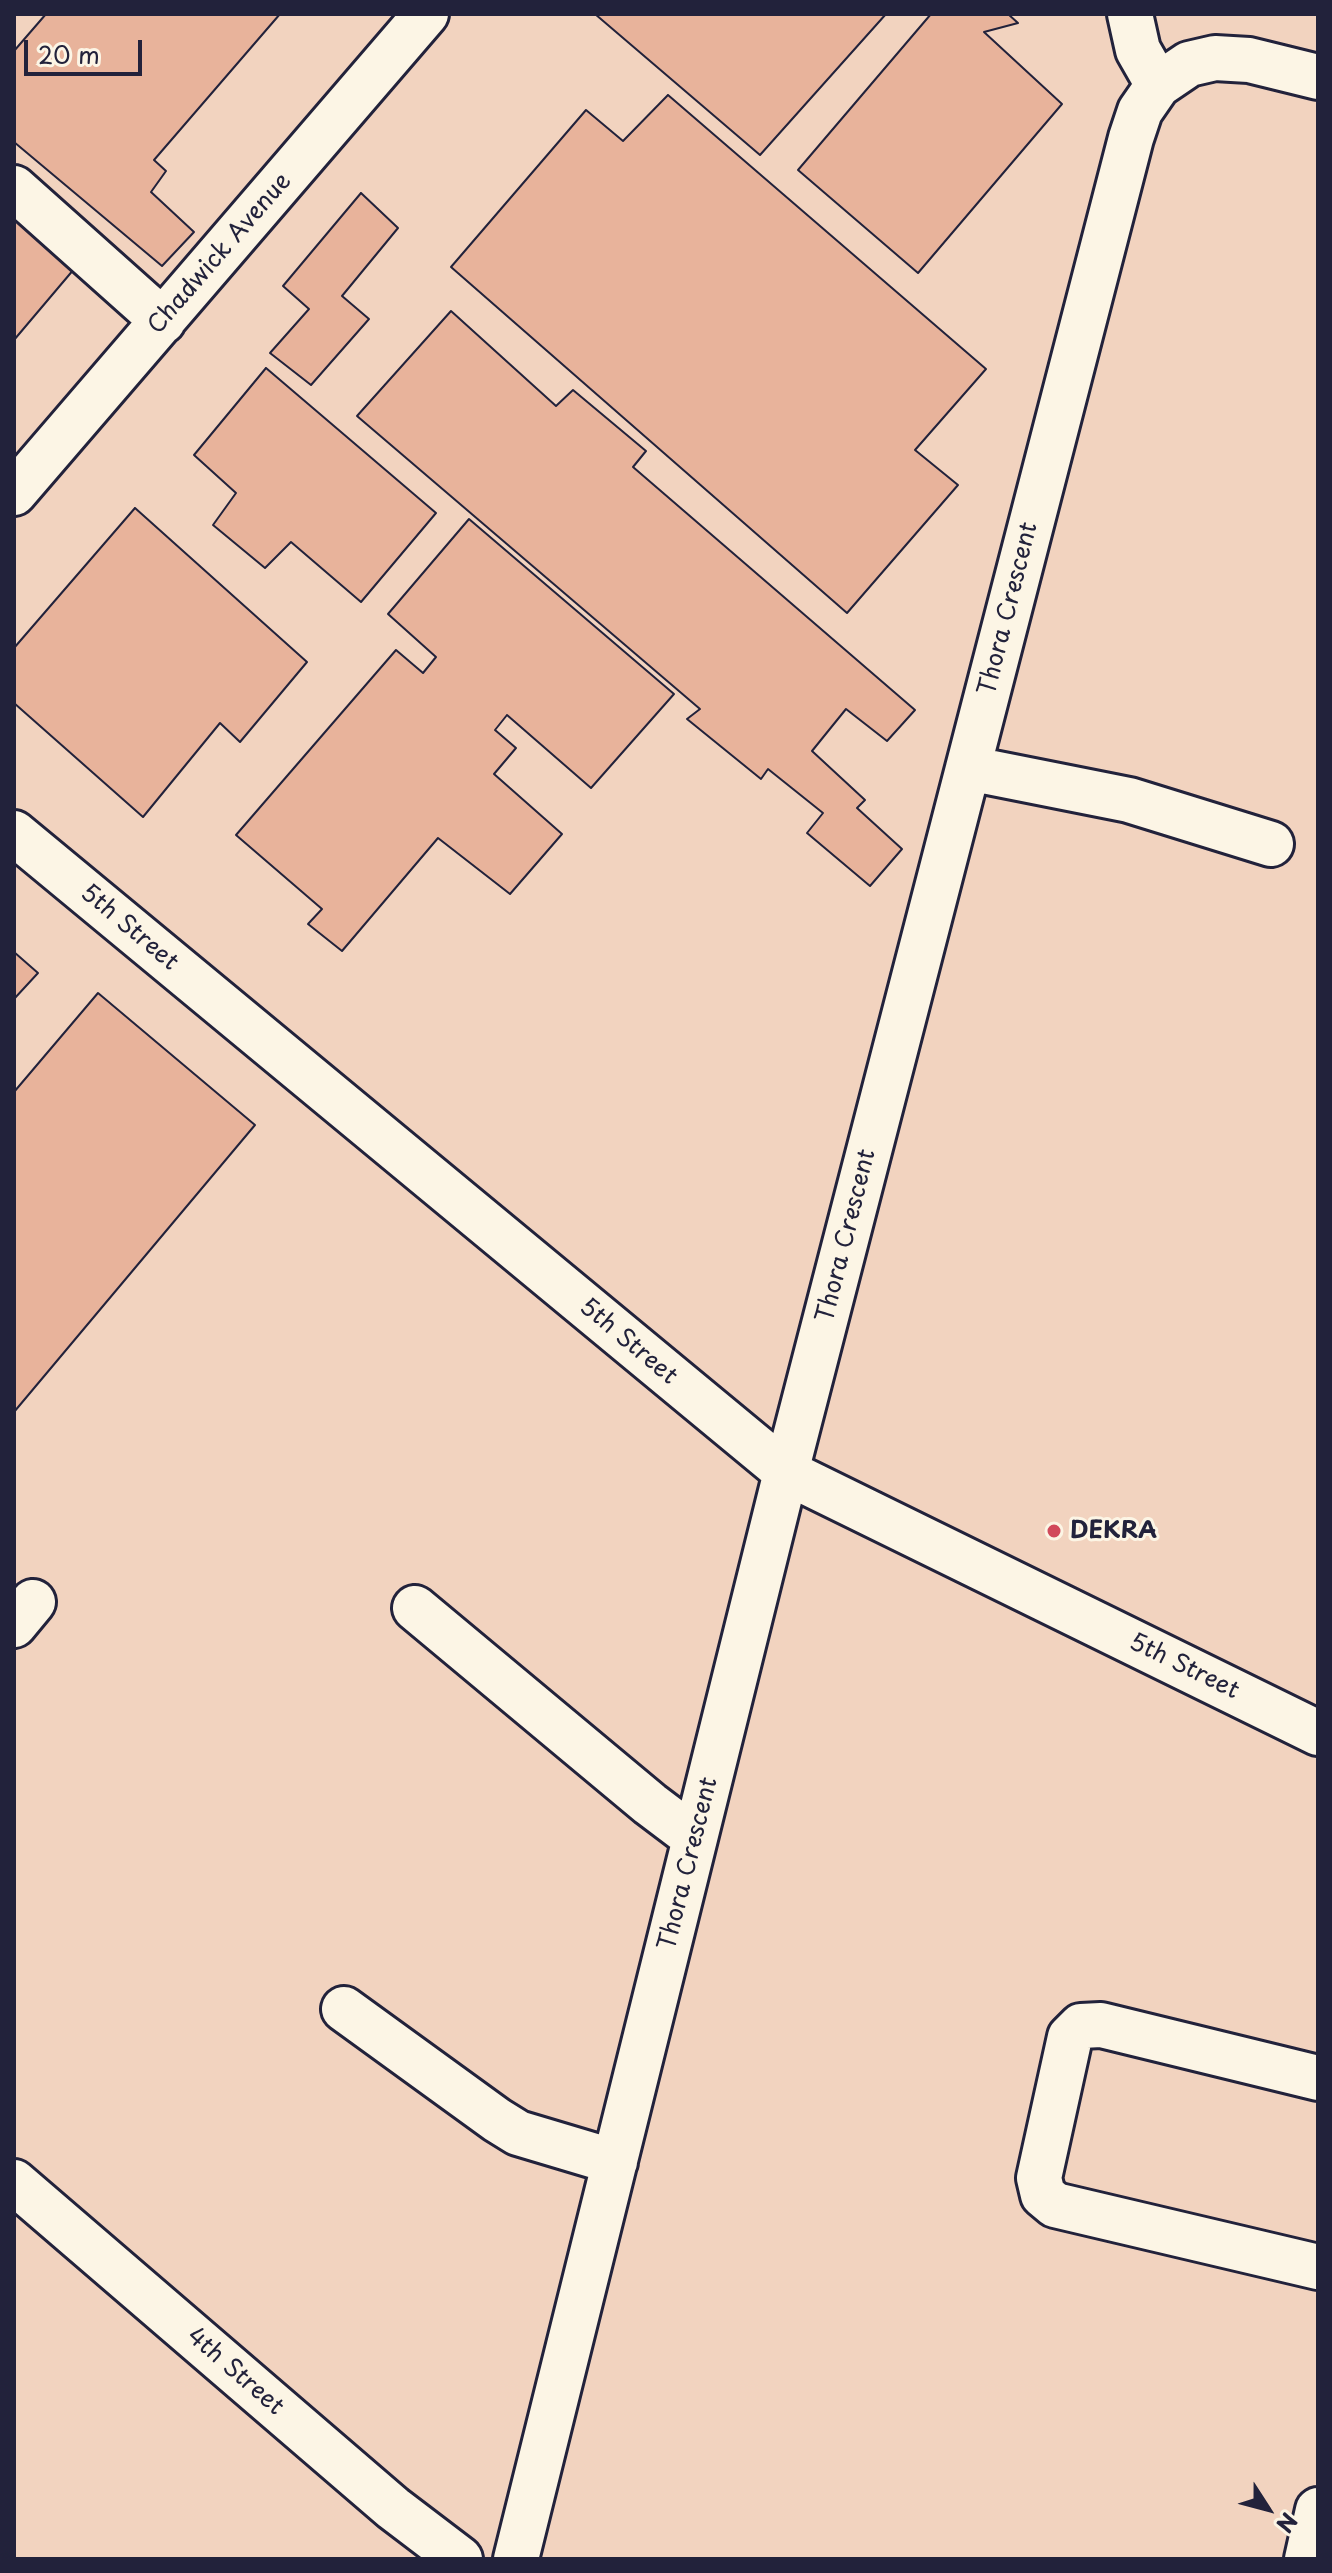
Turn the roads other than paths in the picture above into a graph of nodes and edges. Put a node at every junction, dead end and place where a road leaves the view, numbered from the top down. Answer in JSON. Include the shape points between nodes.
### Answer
{"nodes":[{"id":1,"x":426,"y":14,"type":"edge"},
{"id":2,"x":1130,"y":14,"type":"edge"},
{"id":3,"x":1318,"y":77,"type":"edge"},
{"id":4,"x":1158,"y":85,"type":"junction"},
{"id":5,"x":14,"y":188,"type":"edge"},
{"id":6,"x":163,"y":321,"type":"junction"},
{"id":7,"x":14,"y":493,"type":"edge"},
{"id":8,"x":968,"y":768,"type":"junction"},
{"id":9,"x":14,"y":833,"type":"edge"},
{"id":10,"x":1271,"y":844,"type":"dead end"},
{"id":11,"x":786,"y":1472,"type":"junction"},
{"id":12,"x":415,"y":1608,"type":"dead end"},
{"id":13,"x":1318,"y":1733,"type":"edge"},
{"id":14,"x":695,"y":1838,"type":"junction"},
{"id":15,"x":344,"y":2009,"type":"dead end"},
{"id":16,"x":1318,"y":2078,"type":"edge"},
{"id":17,"x":615,"y":2162,"type":"junction"},
{"id":18,"x":14,"y":2182,"type":"edge"},
{"id":19,"x":1318,"y":2267,"type":"edge"},
{"id":20,"x":1318,"y":2510,"type":"edge"},
{"id":21,"x":460,"y":2559,"type":"edge"},
{"id":22,"x":516,"y":2559,"type":"edge"},
{"id":23,"x":1307,"y":2559,"type":"edge"}],
"edges":[{"from":1,"to":6,"type":"lane","name":"Chadwick Avenue"},
{"from":2,"to":4,"type":"lane","via":[[1138,50]]},
{"from":3,"to":4,"type":"lane","name":"Thora Crescent","via":[[1249,60],[1215,58],[1189,64]]},
{"from":4,"to":8,"type":"lane","name":"Thora Crescent","via":[[1140,111],[1131,138]]},
{"from":5,"to":6,"type":"lane"},
{"from":6,"to":7,"type":"lane","name":"Chadwick Avenue"},
{"from":8,"to":10,"type":"lane","via":[[1129,800]]},
{"from":8,"to":11,"type":"lane","name":"Thora Crescent"},
{"from":9,"to":11,"type":"lane","name":"5th Street"},
{"from":11,"to":13,"type":"lane","name":"5th Street"},
{"from":11,"to":14,"type":"lane","name":"Thora Crescent"},
{"from":12,"to":14,"type":"lane"},
{"from":14,"to":17,"type":"lane","name":"Thora Crescent"},
{"from":15,"to":17,"type":"lane","via":[[518,2133]]},
{"from":16,"to":19,"type":"lane","via":[[1101,2025],[1081,2026],[1070,2037],[1039,2178],[1043,2195],[1055,2205]]},
{"from":17,"to":22,"type":"lane","name":"Thora Crescent"},
{"from":18,"to":21,"type":"lane","name":"4th Street","via":[[393,2508]]},
{"from":20,"to":23,"type":"lane"}]}
